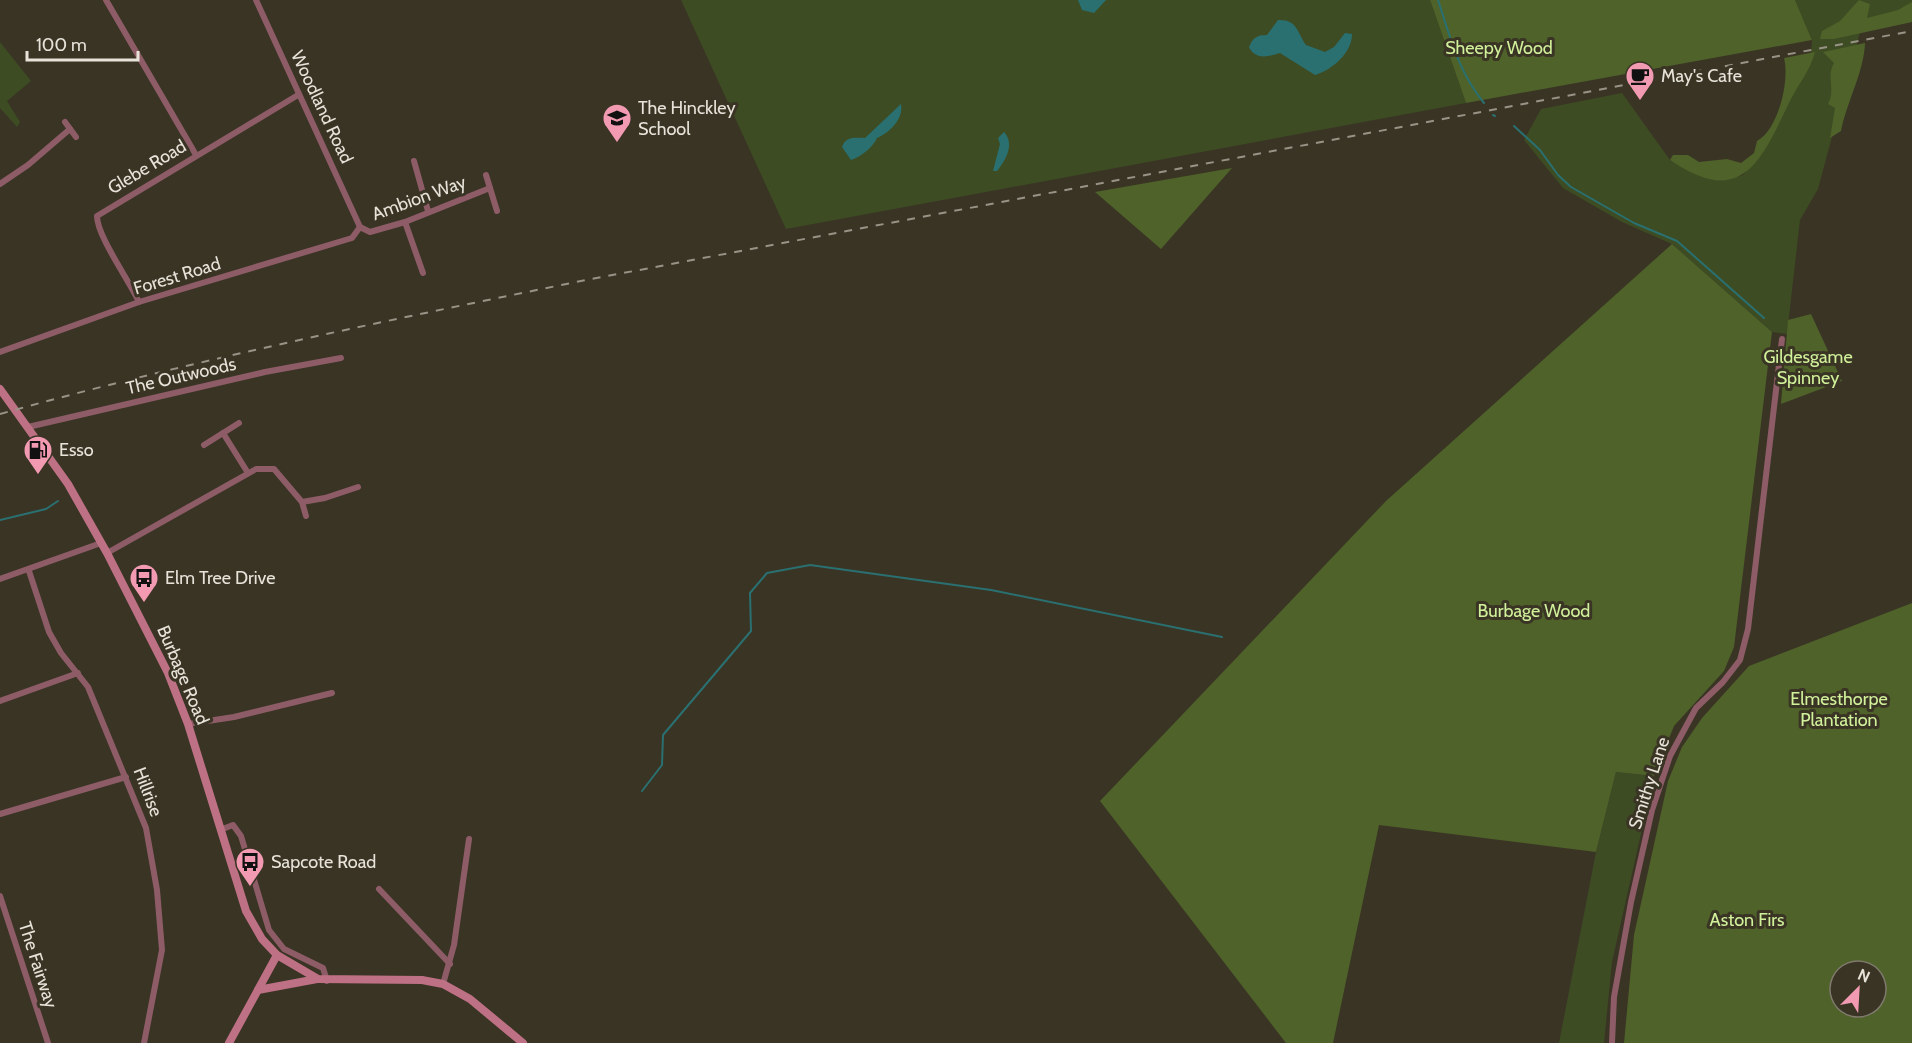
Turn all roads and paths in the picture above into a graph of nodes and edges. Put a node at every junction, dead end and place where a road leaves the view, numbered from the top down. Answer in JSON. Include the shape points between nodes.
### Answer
{"nodes":[{"id":1,"x":106,"y":0,"type":"edge"},
{"id":2,"x":256,"y":0,"type":"edge"},
{"id":3,"x":298,"y":95,"type":"junction"},
{"id":4,"x":65,"y":122,"type":"dead end"},
{"id":5,"x":70,"y":129,"type":"junction"},
{"id":6,"x":76,"y":137,"type":"dead end"},
{"id":7,"x":196,"y":155,"type":"junction"},
{"id":8,"x":414,"y":161,"type":"dead end"},
{"id":9,"x":486,"y":175,"type":"dead end"},
{"id":10,"x":0,"y":184,"type":"edge"},
{"id":11,"x":490,"y":188,"type":"junction"},
{"id":12,"x":428,"y":211,"type":"junction"},
{"id":13,"x":497,"y":211,"type":"dead end"},
{"id":14,"x":405,"y":222,"type":"junction"},
{"id":15,"x":360,"y":227,"type":"junction"},
{"id":16,"x":423,"y":273,"type":"dead end"},
{"id":17,"x":139,"y":302,"type":"junction"},
{"id":18,"x":1782,"y":339,"type":"dead end"},
{"id":19,"x":0,"y":351,"type":"edge"},
{"id":20,"x":341,"y":358,"type":"dead end"},
{"id":21,"x":1,"y":390,"type":"edge"},
{"id":22,"x":239,"y":423,"type":"dead end"},
{"id":23,"x":26,"y":425,"type":"junction"},
{"id":24,"x":223,"y":433,"type":"junction"},
{"id":25,"x":204,"y":445,"type":"dead end"},
{"id":26,"x":248,"y":473,"type":"junction"},
{"id":27,"x":358,"y":487,"type":"dead end"},
{"id":28,"x":302,"y":502,"type":"junction"},
{"id":29,"x":306,"y":516,"type":"dead end"},
{"id":30,"x":101,"y":543,"type":"junction"},
{"id":31,"x":107,"y":553,"type":"junction"},
{"id":32,"x":28,"y":571,"type":"junction"},
{"id":33,"x":0,"y":579,"type":"edge"},
{"id":34,"x":78,"y":673,"type":"junction"},
{"id":35,"x":332,"y":693,"type":"dead end"},
{"id":36,"x":0,"y":701,"type":"edge"},
{"id":37,"x":188,"y":724,"type":"junction"},
{"id":38,"x":126,"y":777,"type":"junction"},
{"id":39,"x":0,"y":814,"type":"edge"},
{"id":40,"x":220,"y":830,"type":"junction"},
{"id":41,"x":469,"y":839,"type":"dead end"},
{"id":42,"x":379,"y":889,"type":"dead end"},
{"id":43,"x":0,"y":896,"type":"edge"},
{"id":44,"x":277,"y":955,"type":"junction"},
{"id":45,"x":450,"y":964,"type":"junction"},
{"id":46,"x":322,"y":980,"type":"junction"},
{"id":47,"x":443,"y":984,"type":"junction"},
{"id":48,"x":258,"y":990,"type":"junction"},
{"id":49,"x":48,"y":1043,"type":"edge"},
{"id":50,"x":144,"y":1043,"type":"edge"},
{"id":51,"x":229,"y":1043,"type":"edge"},
{"id":52,"x":523,"y":1043,"type":"edge"},
{"id":53,"x":1612,"y":1043,"type":"edge"}],
"edges":[{"from":1,"to":7,"type":"street"},
{"from":2,"to":3,"type":"street","name":"Woodland Road"},
{"from":3,"to":7,"type":"street","name":"Glebe Road"},
{"from":3,"to":15,"type":"street","name":"Woodland Road"},
{"from":4,"to":5,"type":"street"},
{"from":5,"to":6,"type":"street"},
{"from":5,"to":10,"type":"street"},
{"from":7,"to":17,"type":"street","name":"Glebe Road","via":[[97,216],[97,228]]},
{"from":8,"to":12,"type":"street"},
{"from":9,"to":11,"type":"street","name":"Ambion Way"},
{"from":11,"to":12,"type":"street","name":"Ambion Way"},
{"from":11,"to":13,"type":"street","name":"Ambion Way"},
{"from":12,"to":14,"type":"street","name":"Ambion Way"},
{"from":14,"to":15,"type":"street","name":"Ambion Way","via":[[370,232]]},
{"from":14,"to":16,"type":"street"},
{"from":15,"to":17,"type":"street","name":"Forest Road","via":[[351,238]]},
{"from":17,"to":19,"type":"street","name":"Forest Road"},
{"from":18,"to":53,"type":"street","name":"Smithy Lane","via":[[1748,629],[1740,660],[1696,708],[1670,756],[1652,810],[1614,997]]},
{"from":20,"to":23,"type":"street","name":"The Outwoods"},
{"from":21,"to":23,"type":"main road","name":"Burbage Road"},
{"from":22,"to":24,"type":"street"},
{"from":23,"to":30,"type":"main road","name":"Burbage Road","via":[[68,484]]},
{"from":24,"to":25,"type":"street"},
{"from":24,"to":26,"type":"street"},
{"from":26,"to":28,"type":"street","via":[[274,469]]},
{"from":26,"to":31,"type":"street"},
{"from":27,"to":28,"type":"street"},
{"from":28,"to":29,"type":"street"},
{"from":30,"to":31,"type":"main road","name":"Burbage Road"},
{"from":30,"to":32,"type":"street"},
{"from":31,"to":37,"type":"main road","name":"Burbage Road","via":[[168,673]]},
{"from":32,"to":33,"type":"street"},
{"from":32,"to":34,"type":"street","name":"Hillrise","via":[[49,632]]},
{"from":34,"to":36,"type":"street"},
{"from":34,"to":38,"type":"street","name":"Hillrise","via":[[88,687]]},
{"from":35,"to":37,"type":"street"},
{"from":37,"to":40,"type":"main road","name":"Burbage Road"},
{"from":38,"to":39,"type":"street"},
{"from":38,"to":50,"type":"street","name":"Hillrise","via":[[146,828],[162,950]]},
{"from":40,"to":44,"type":"main road","name":"Burbage Road","via":[[246,911],[262,939]]},
{"from":40,"to":46,"type":"street","via":[[233,825],[241,836],[269,930],[284,949],[323,968]]},
{"from":41,"to":45,"type":"street"},
{"from":42,"to":45,"type":"street"},
{"from":43,"to":49,"type":"street","name":"The Fairway"},
{"from":44,"to":46,"type":"main road"},
{"from":44,"to":48,"type":"main road"},
{"from":45,"to":47,"type":"street"},
{"from":46,"to":47,"type":"main road","via":[[422,980]]},
{"from":46,"to":48,"type":"main road"},
{"from":47,"to":52,"type":"main road","via":[[470,999]]},
{"from":48,"to":51,"type":"main road"}]}
